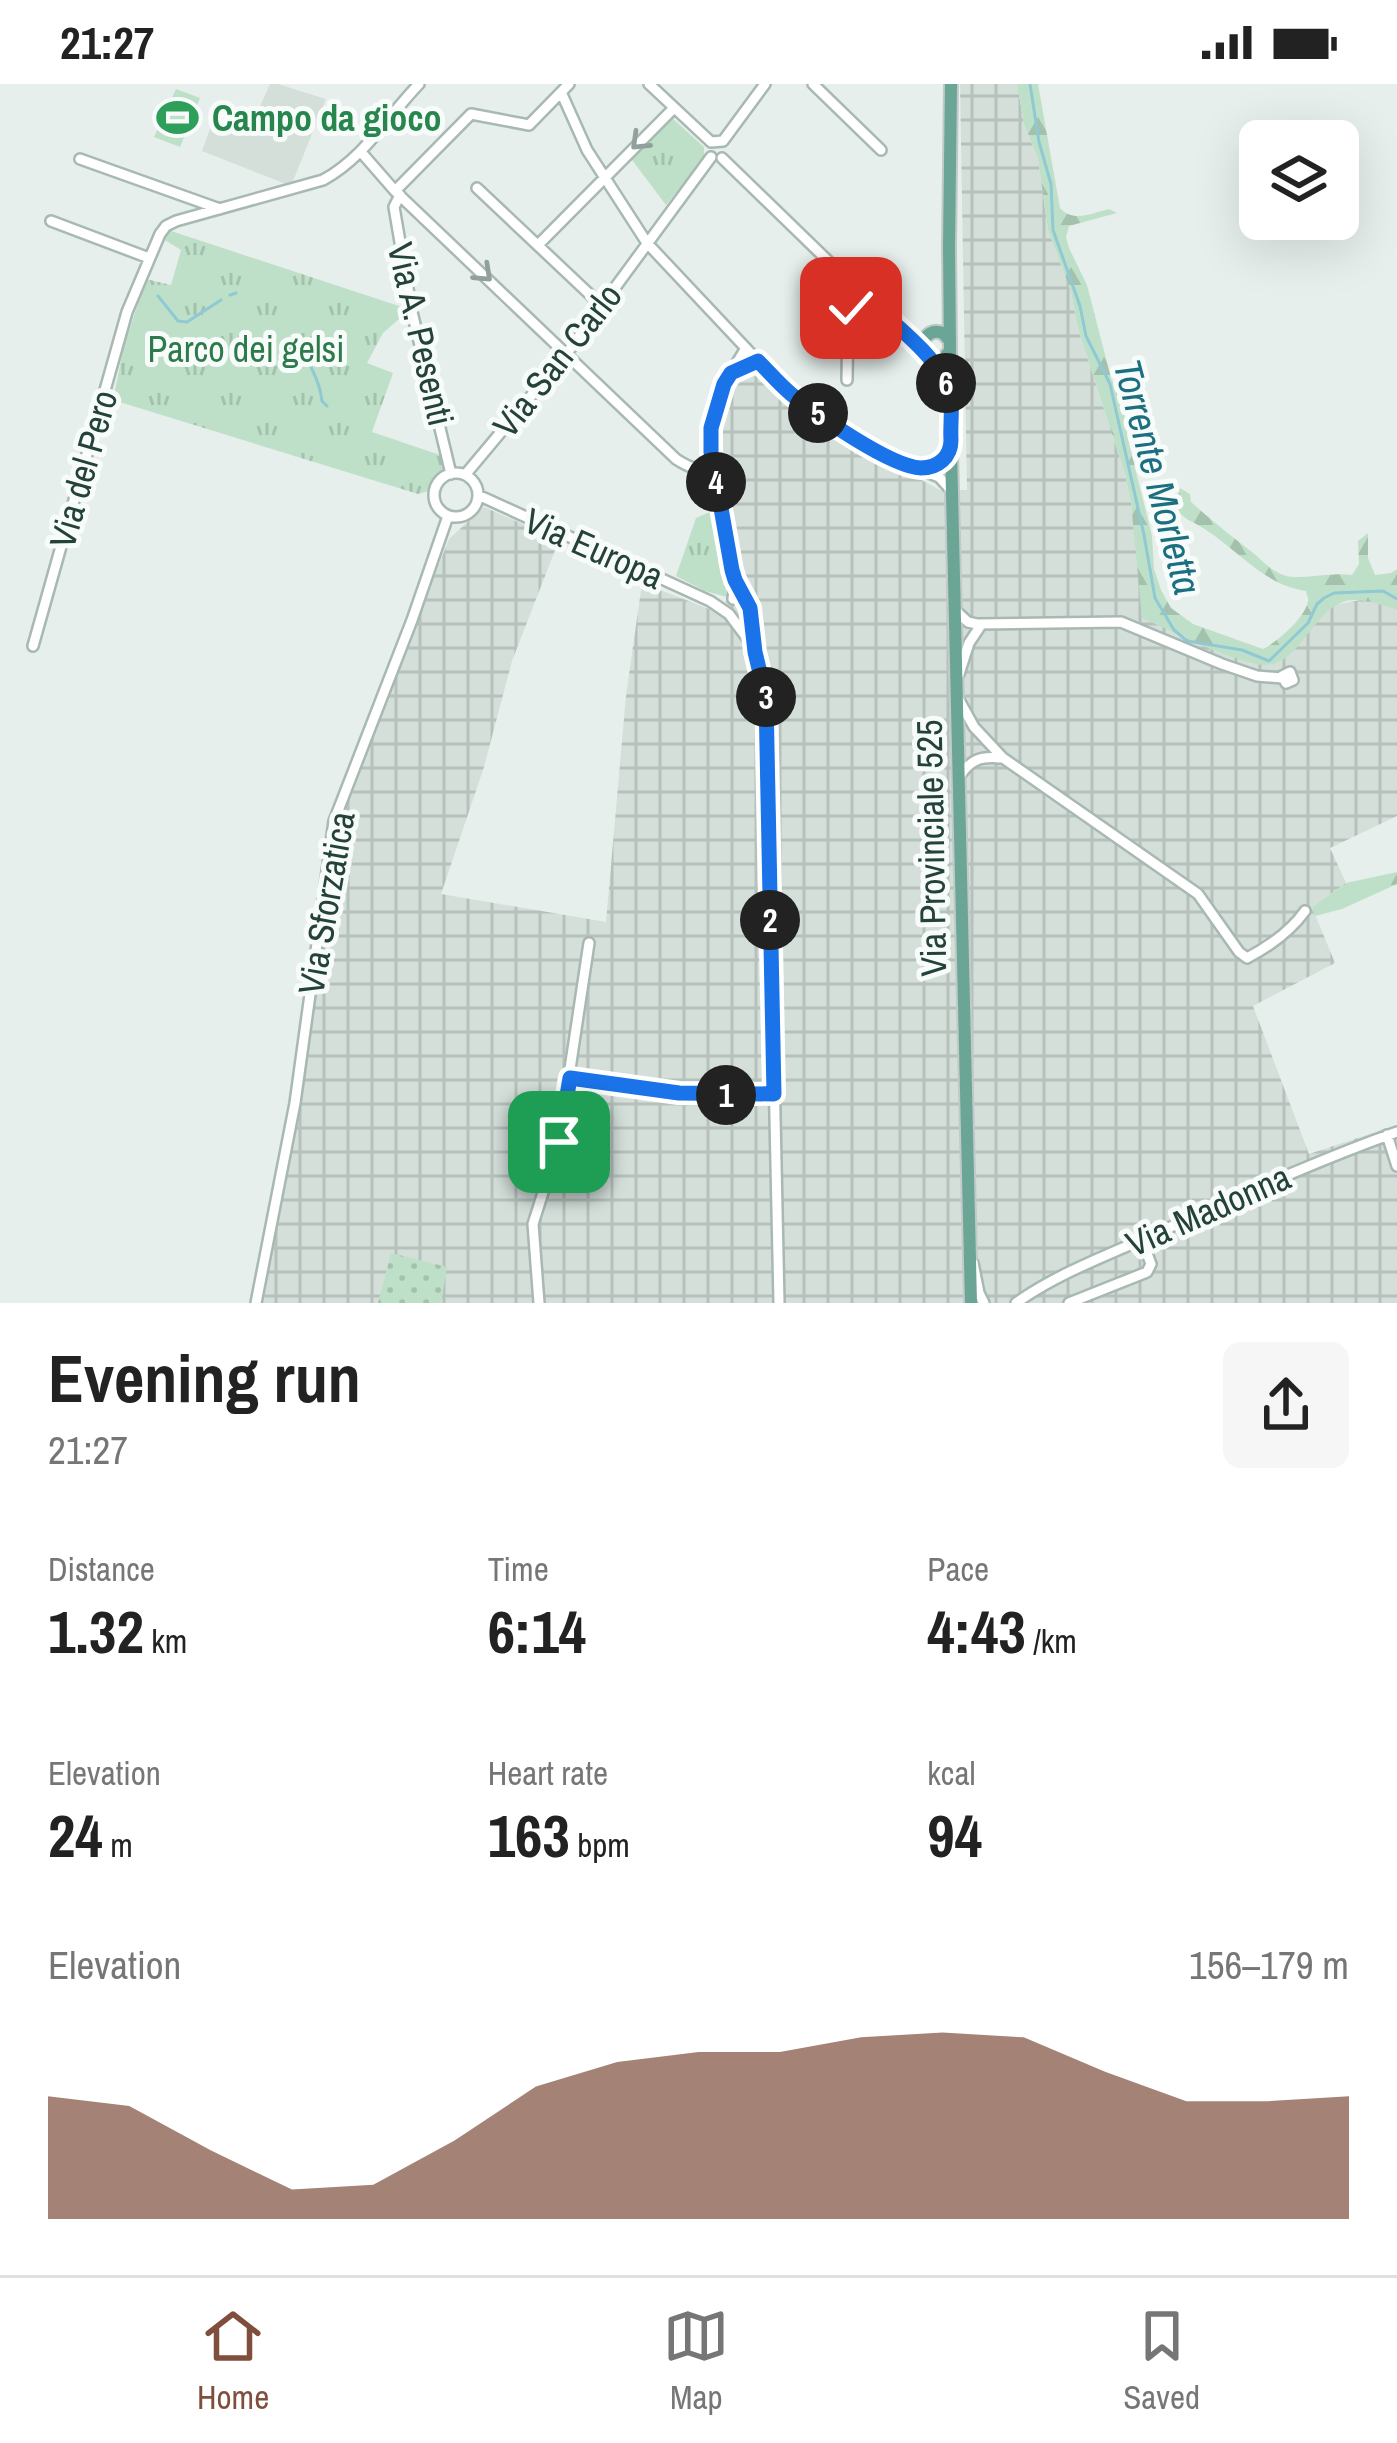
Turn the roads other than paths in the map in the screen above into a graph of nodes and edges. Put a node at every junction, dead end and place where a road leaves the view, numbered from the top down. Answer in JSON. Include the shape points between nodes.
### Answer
{"nodes":[{"id":1,"x":419,"y":84,"type":"edge"},
{"id":2,"x":650,"y":84,"type":"edge"},
{"id":3,"x":765,"y":84,"type":"edge"},
{"id":4,"x":813,"y":84,"type":"edge"},
{"id":5,"x":952,"y":84,"type":"edge"},
{"id":6,"x":565,"y":88,"type":"edge"},
{"id":7,"x":674,"y":108,"type":"junction"},
{"id":8,"x":717,"y":141,"type":"junction"},
{"id":9,"x":881,"y":150,"type":"dead end"},
{"id":10,"x":361,"y":152,"type":"junction"},
{"id":11,"x":717,"y":158,"type":"junction"},
{"id":12,"x":80,"y":159,"type":"dead end"},
{"id":13,"x":604,"y":176,"type":"junction"},
{"id":14,"x":477,"y":188,"type":"dead end"},
{"id":15,"x":397,"y":193,"type":"junction"},
{"id":16,"x":220,"y":209,"type":"junction"},
{"id":17,"x":51,"y":221,"type":"dead end"},
{"id":18,"x":647,"y":243,"type":"junction"},
{"id":19,"x":539,"y":244,"type":"junction"},
{"id":20,"x":149,"y":258,"type":"junction"},
{"id":21,"x":863,"y":296,"type":"junction"},
{"id":22,"x":602,"y":306,"type":"junction"},
{"id":23,"x":951,"y":308,"type":"junction"},
{"id":24,"x":894,"y":325,"type":"junction"},
{"id":25,"x":931,"y":334,"type":"junction"},
{"id":26,"x":950,"y":345,"type":"junction"},
{"id":27,"x":746,"y":347,"type":"junction"},
{"id":28,"x":567,"y":353,"type":"junction"},
{"id":29,"x":927,"y":357,"type":"junction"},
{"id":30,"x":758,"y":361,"type":"junction"},
{"id":31,"x":731,"y":373,"type":"junction"},
{"id":32,"x":847,"y":380,"type":"dead end"},
{"id":33,"x":950,"y":392,"type":"junction"},
{"id":34,"x":951,"y":449,"type":"junction"},
{"id":35,"x":917,"y":468,"type":"junction"},
{"id":36,"x":713,"y":469,"type":"junction"},
{"id":37,"x":452,"y":474,"type":"junction"},
{"id":38,"x":465,"y":475,"type":"junction"},
{"id":39,"x":952,"y":491,"type":"junction"},
{"id":40,"x":478,"y":495,"type":"junction"},
{"id":41,"x":448,"y":516,"type":"junction"},
{"id":42,"x":735,"y":580,"type":"junction"},
{"id":43,"x":732,"y":600,"type":"junction"},
{"id":44,"x":710,"y":601,"type":"junction"},
{"id":45,"x":749,"y":605,"type":"junction"},
{"id":46,"x":955,"y":610,"type":"junction"},
{"id":47,"x":731,"y":616,"type":"junction"},
{"id":48,"x":980,"y":624,"type":"junction"},
{"id":49,"x":956,"y":640,"type":"junction"},
{"id":50,"x":33,"y":646,"type":"dead end"},
{"id":51,"x":755,"y":652,"type":"junction"},
{"id":52,"x":1282,"y":678,"type":"dead end"},
{"id":53,"x":957,"y":679,"type":"junction"},
{"id":54,"x":958,"y":698,"type":"junction"},
{"id":55,"x":958,"y":739,"type":"junction"},
{"id":56,"x":985,"y":740,"type":"junction"},
{"id":57,"x":984,"y":757,"type":"junction"},
{"id":58,"x":1003,"y":758,"type":"junction"},
{"id":59,"x":959,"y":777,"type":"junction"},
{"id":60,"x":1305,"y":911,"type":"dead end"},
{"id":61,"x":589,"y":943,"type":"dead end"},
{"id":62,"x":570,"y":1078,"type":"junction"},
{"id":63,"x":774,"y":1094,"type":"junction"},
{"id":64,"x":1392,"y":1133,"type":"edge"},
{"id":65,"x":1397,"y":1166,"type":"edge"},
{"id":66,"x":1142,"y":1240,"type":"junction"},
{"id":67,"x":970,"y":1257,"type":"junction"},
{"id":68,"x":1020,"y":1301,"type":"edge"},
{"id":69,"x":256,"y":1303,"type":"edge"},
{"id":70,"x":539,"y":1303,"type":"edge"},
{"id":71,"x":778,"y":1303,"type":"edge"},
{"id":72,"x":971,"y":1303,"type":"edge"},
{"id":73,"x":984,"y":1303,"type":"edge"},
{"id":74,"x":1069,"y":1303,"type":"edge"}],
"edges":[{"from":1,"to":10,"type":"street"},
{"from":2,"to":7,"type":"street"},
{"from":3,"to":8,"type":"street"},
{"from":4,"to":9,"type":"street"},
{"from":5,"to":23,"type":"main road","name":"Via Provinciale 525"},
{"from":6,"to":13,"type":"street"},
{"from":6,"to":15,"type":"street","via":[[529,125],[471,114]]},
{"from":7,"to":8,"type":"street"},
{"from":7,"to":13,"type":"street","one_way":true},
{"from":8,"to":11,"type":"street","via":[[708,152]]},
{"from":10,"to":15,"type":"street"},
{"from":10,"to":16,"type":"street","via":[[322,180]]},
{"from":11,"to":18,"type":"street","name":"Via San Carlo"},
{"from":11,"to":21,"type":"street"},
{"from":12,"to":16,"type":"street"},
{"from":13,"to":18,"type":"street"},
{"from":13,"to":19,"type":"street"},
{"from":14,"to":19,"type":"street"},
{"from":15,"to":28,"type":"street","one_way":true},
{"from":15,"to":37,"type":"street","name":"Via A. Pesenti","via":[[412,312]]},
{"from":16,"to":20,"type":"street","via":[[166,226]]},
{"from":17,"to":20,"type":"street"},
{"from":18,"to":22,"type":"street","name":"Via San Carlo"},
{"from":18,"to":27,"type":"street"},
{"from":19,"to":22,"type":"street"},
{"from":20,"to":50,"type":"street","name":"Via del Pero"},
{"from":21,"to":24,"type":"street"},
{"from":21,"to":32,"type":"street","via":[[848,312]]},
{"from":22,"to":28,"type":"street","name":"Via San Carlo"},
{"from":23,"to":25,"type":"main road"},
{"from":23,"to":26,"type":"main road","name":"Via Provinciale 525"},
{"from":24,"to":25,"type":"street"},
{"from":24,"to":29,"type":"street"},
{"from":25,"to":26,"type":"main road","via":[[946,335]]},
{"from":25,"to":29,"type":"main road","via":[[922,345]]},
{"from":26,"to":29,"type":"main road","via":[[943,359]]},
{"from":26,"to":33,"type":"main road","name":"Via Provinciale 525"},
{"from":27,"to":30,"type":"street"},
{"from":27,"to":31,"type":"street"},
{"from":28,"to":36,"type":"street","via":[[676,459]]},
{"from":28,"to":38,"type":"street","name":"Via San Carlo"},
{"from":29,"to":33,"type":"main road"},
{"from":30,"to":31,"type":"street"},
{"from":30,"to":35,"type":"street","via":[[791,394],[879,454]]},
{"from":31,"to":36,"type":"street","via":[[711,428]]},
{"from":33,"to":34,"type":"main road","name":"Via Provinciale 525"},
{"from":34,"to":35,"type":"street","via":[[938,464]]},
{"from":34,"to":39,"type":"main road","name":"Via Provinciale 525"},
{"from":35,"to":39,"type":"street"},
{"from":36,"to":42,"type":"street"},
{"from":37,"to":38,"type":"street"},
{"from":37,"to":41,"type":"street","via":[[438,482],[434,497]]},
{"from":38,"to":40,"type":"street"},
{"from":39,"to":46,"type":"main road","name":"Via Provinciale 525"},
{"from":40,"to":41,"type":"street","via":[[470,513]]},
{"from":40,"to":44,"type":"street","name":"Via Europa"},
{"from":41,"to":69,"type":"street","name":"Via Sforzatica","via":[[334,821],[295,1103]]},
{"from":42,"to":43,"type":"street"},
{"from":42,"to":45,"type":"street"},
{"from":43,"to":44,"type":"street","name":"Via Europa"},
{"from":43,"to":45,"type":"street","name":"Via Europa"},
{"from":43,"to":47,"type":"street"},
{"from":44,"to":47,"type":"street","name":"Via Europa"},
{"from":45,"to":47,"type":"street","via":[[744,619]]},
{"from":45,"to":51,"type":"street"},
{"from":46,"to":48,"type":"street"},
{"from":46,"to":49,"type":"main road","name":"Via Provinciale 525"},
{"from":47,"to":51,"type":"street"},
{"from":48,"to":49,"type":"street"},
{"from":48,"to":52,"type":"street","via":[[1121,622],[1257,676]]},
{"from":48,"to":53,"type":"street"},
{"from":49,"to":53,"type":"main road","name":"Via Provinciale 525"},
{"from":51,"to":63,"type":"street","via":[[766,698]]},
{"from":53,"to":54,"type":"main road","name":"Via Provinciale 525"},
{"from":54,"to":55,"type":"main road","name":"Via Provinciale 525"},
{"from":54,"to":56,"type":"street"},
{"from":55,"to":56,"type":"street"},
{"from":55,"to":57,"type":"street"},
{"from":55,"to":59,"type":"main road","name":"Via Provinciale 525"},
{"from":56,"to":58,"type":"street"},
{"from":57,"to":58,"type":"street"},
{"from":57,"to":59,"type":"street"},
{"from":58,"to":60,"type":"street","via":[[1198,894],[1247,958]]},
{"from":59,"to":67,"type":"main road","name":"Via Provinciale 525"},
{"from":61,"to":62,"type":"street"},
{"from":62,"to":63,"type":"street","via":[[679,1093]]},
{"from":62,"to":70,"type":"street","via":[[532,1228]]},
{"from":63,"to":71,"type":"street"},
{"from":64,"to":65,"type":"street"},
{"from":64,"to":66,"type":"street","name":"Via Madonna"},
{"from":66,"to":68,"type":"street","name":"Via Madonna"},
{"from":66,"to":74,"type":"street","via":[[1147,1272]]},
{"from":67,"to":72,"type":"main road","name":"Via Provinciale 525"},
{"from":67,"to":73,"type":"street"}]}
